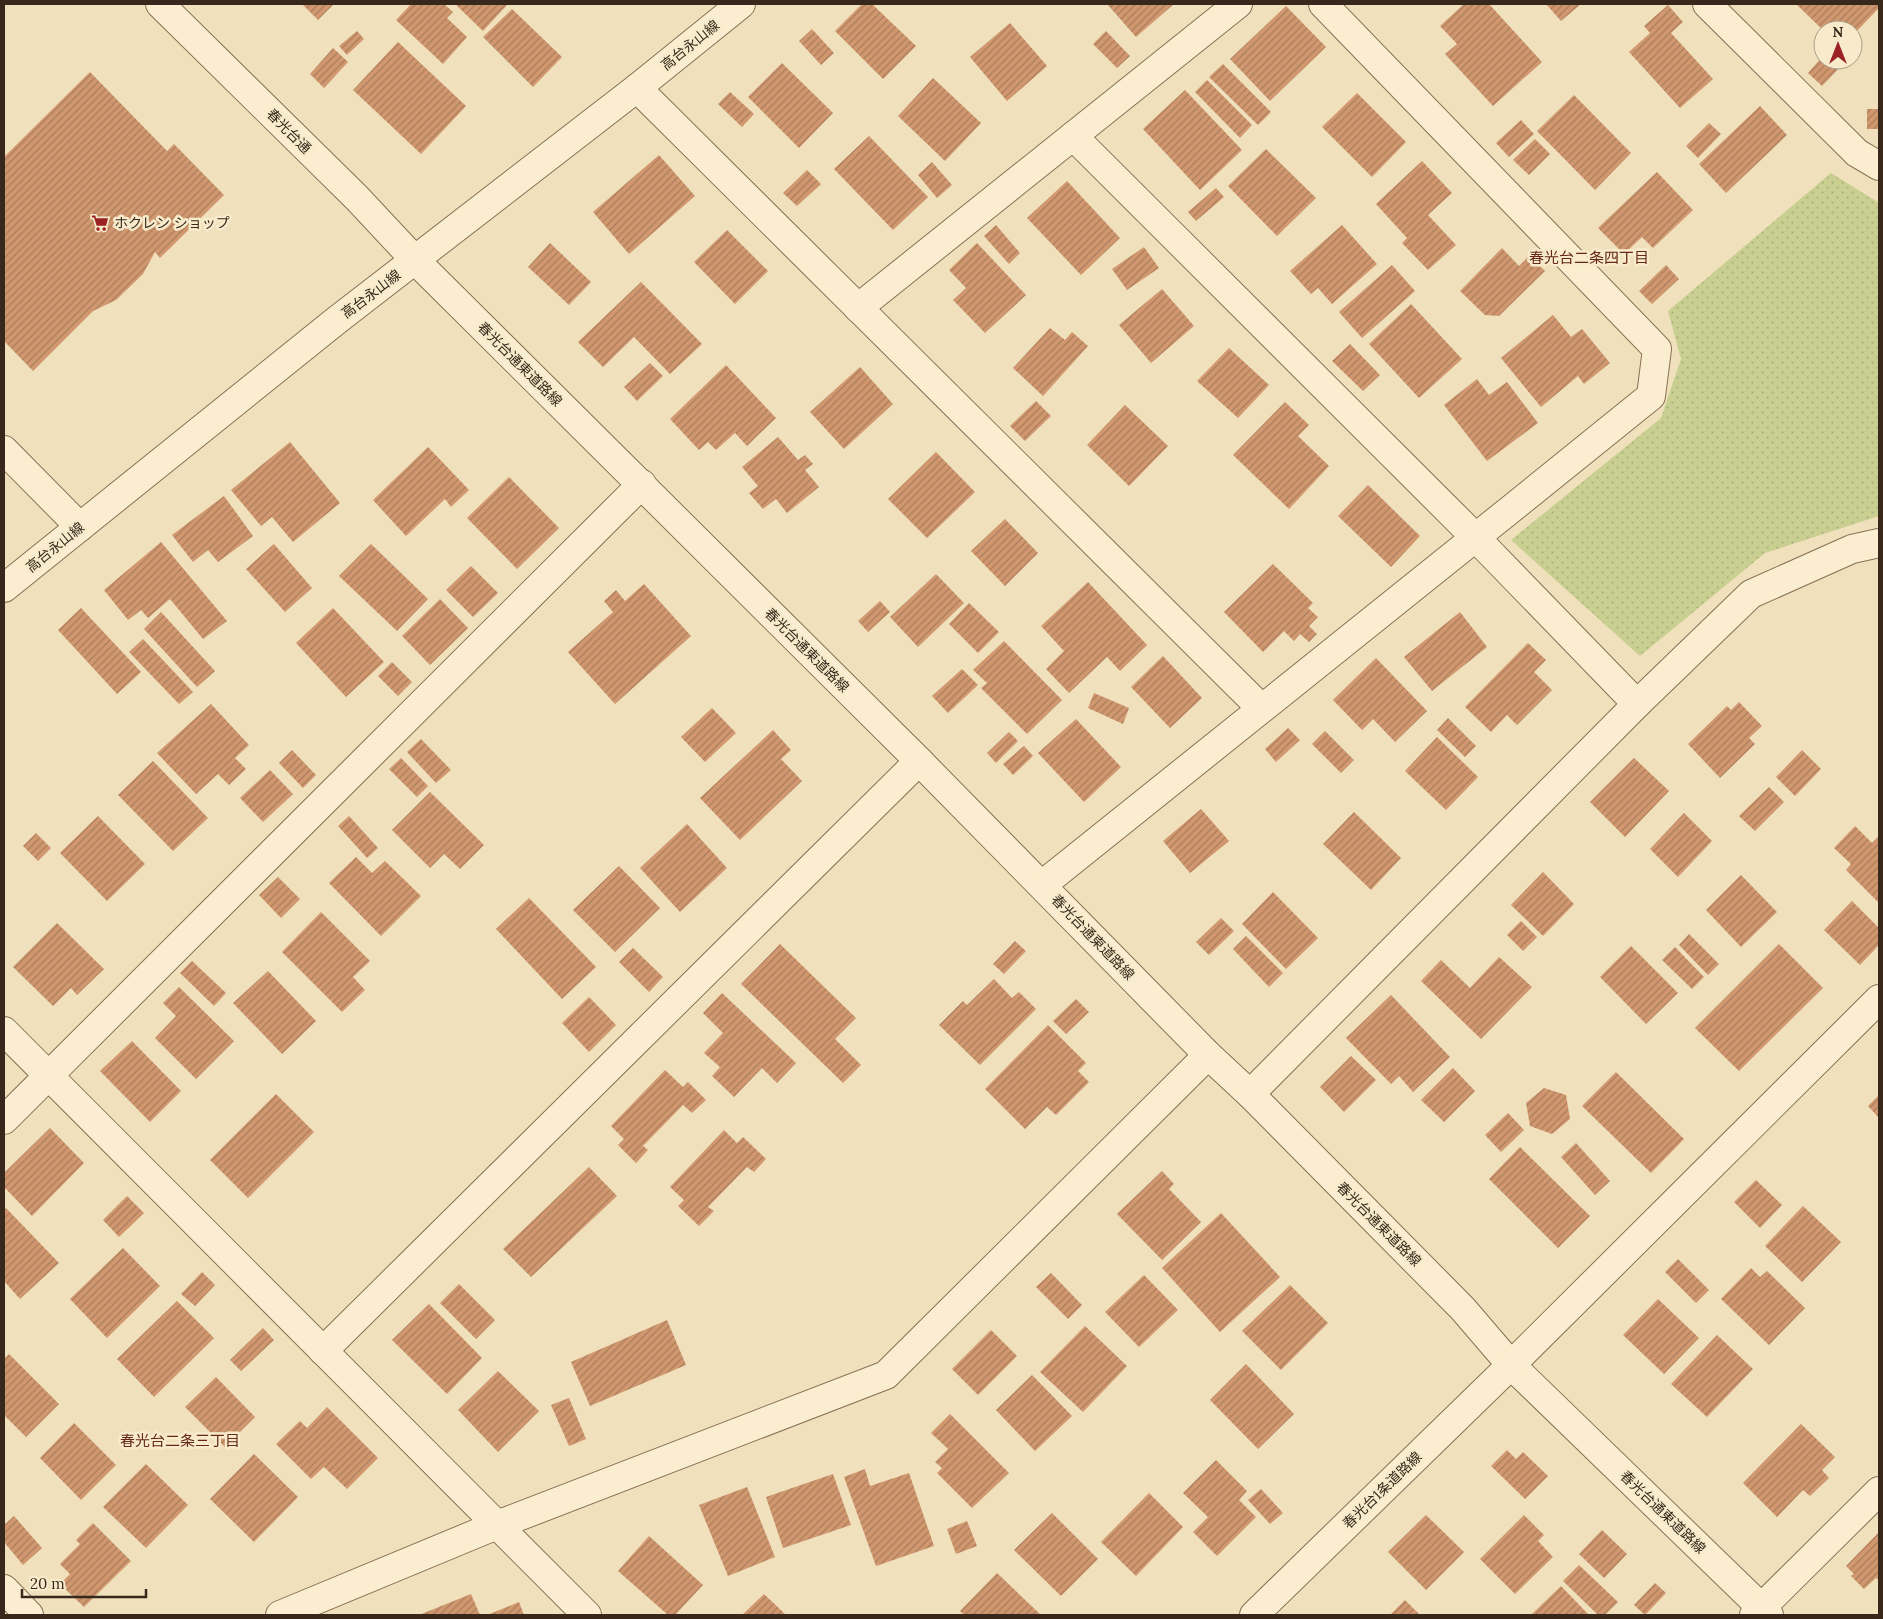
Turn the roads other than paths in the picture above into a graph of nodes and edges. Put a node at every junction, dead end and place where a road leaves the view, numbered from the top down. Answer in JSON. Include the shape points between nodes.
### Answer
{"nodes":[{"id":1,"x":741,"y":4,"type":"edge"},
{"id":2,"x":1238,"y":4,"type":"edge"},
{"id":3,"x":1323,"y":4,"type":"edge"},
{"id":4,"x":1708,"y":4,"type":"edge"},
{"id":5,"x":169,"y":7,"type":"edge"},
{"id":6,"x":637,"y":88,"type":"junction"},
{"id":7,"x":1073,"y":136,"type":"junction"},
{"id":8,"x":1879,"y":166,"type":"edge"},
{"id":9,"x":415,"y":260,"type":"junction"},
{"id":10,"x":858,"y":308,"type":"junction"},
{"id":11,"x":4,"y":450,"type":"edge"},
{"id":12,"x":642,"y":484,"type":"junction"},
{"id":13,"x":80,"y":527,"type":"junction"},
{"id":14,"x":1476,"y":538,"type":"junction"},
{"id":15,"x":1879,"y":543,"type":"edge"},
{"id":16,"x":4,"y":588,"type":"edge"},
{"id":17,"x":1638,"y":704,"type":"junction"},
{"id":18,"x":1261,"y":708,"type":"junction"},
{"id":19,"x":919,"y":761,"type":"junction"},
{"id":20,"x":1042,"y":885,"type":"junction"},
{"id":21,"x":1879,"y":1000,"type":"edge"},
{"id":22,"x":4,"y":1031,"type":"edge"},
{"id":23,"x":1208,"y":1055,"type":"junction"},
{"id":24,"x":49,"y":1076,"type":"junction"},
{"id":25,"x":1250,"y":1094,"type":"junction"},
{"id":26,"x":4,"y":1120,"type":"edge"},
{"id":27,"x":323,"y":1351,"type":"junction"},
{"id":28,"x":1511,"y":1365,"type":"junction"},
{"id":29,"x":1879,"y":1491,"type":"edge"},
{"id":30,"x":497,"y":1525,"type":"junction"},
{"id":31,"x":4,"y":1588,"type":"edge"},
{"id":32,"x":1762,"y":1613,"type":"edge"},
{"id":33,"x":29,"y":1615,"type":"edge"},
{"id":34,"x":280,"y":1615,"type":"edge"},
{"id":35,"x":587,"y":1615,"type":"edge"},
{"id":36,"x":1254,"y":1615,"type":"edge"}],
"edges":[{"from":1,"to":6,"type":"street","name":"高台永山線"},
{"from":2,"to":7,"type":"street"},
{"from":3,"to":14,"type":"street","via":[[1657,349],[1651,396]]},
{"from":4,"to":8,"type":"street","via":[[1856,153]]},
{"from":5,"to":9,"type":"street","name":"春光台通"},
{"from":6,"to":9,"type":"street","name":"高台永山線"},
{"from":6,"to":10,"type":"street"},
{"from":7,"to":10,"type":"street"},
{"from":7,"to":14,"type":"street"},
{"from":9,"to":12,"type":"street","name":"春光台通東道路線"},
{"from":9,"to":13,"type":"street","name":"高台永山線"},
{"from":10,"to":18,"type":"street"},
{"from":11,"to":13,"type":"street"},
{"from":12,"to":19,"type":"street","name":"春光台通東道路線"},
{"from":12,"to":24,"type":"street"},
{"from":13,"to":16,"type":"street","name":"高台永山線"},
{"from":14,"to":17,"type":"street"},
{"from":14,"to":18,"type":"street"},
{"from":15,"to":17,"type":"street","via":[[1852,549],[1751,594]]},
{"from":17,"to":25,"type":"street"},
{"from":18,"to":20,"type":"street"},
{"from":19,"to":20,"type":"street","name":"春光台通東道路線"},
{"from":19,"to":27,"type":"street"},
{"from":20,"to":23,"type":"street","name":"春光台通東道路線"},
{"from":21,"to":28,"type":"street","name":"春光台1条道路線"},
{"from":22,"to":24,"type":"street"},
{"from":23,"to":25,"type":"street","name":"春光台通東道路線"},
{"from":23,"to":30,"type":"street","via":[[886,1375]]},
{"from":24,"to":26,"type":"street"},
{"from":24,"to":27,"type":"street"},
{"from":25,"to":28,"type":"street","name":"春光台通東道路線","via":[[1463,1309]]},
{"from":27,"to":30,"type":"street"},
{"from":28,"to":32,"type":"street","name":"春光台通東道路線"},
{"from":28,"to":36,"type":"street","name":"春光台1条道路線"},
{"from":29,"to":32,"type":"street"},
{"from":30,"to":34,"type":"street"},
{"from":30,"to":35,"type":"street"},
{"from":31,"to":33,"type":"street"}]}
